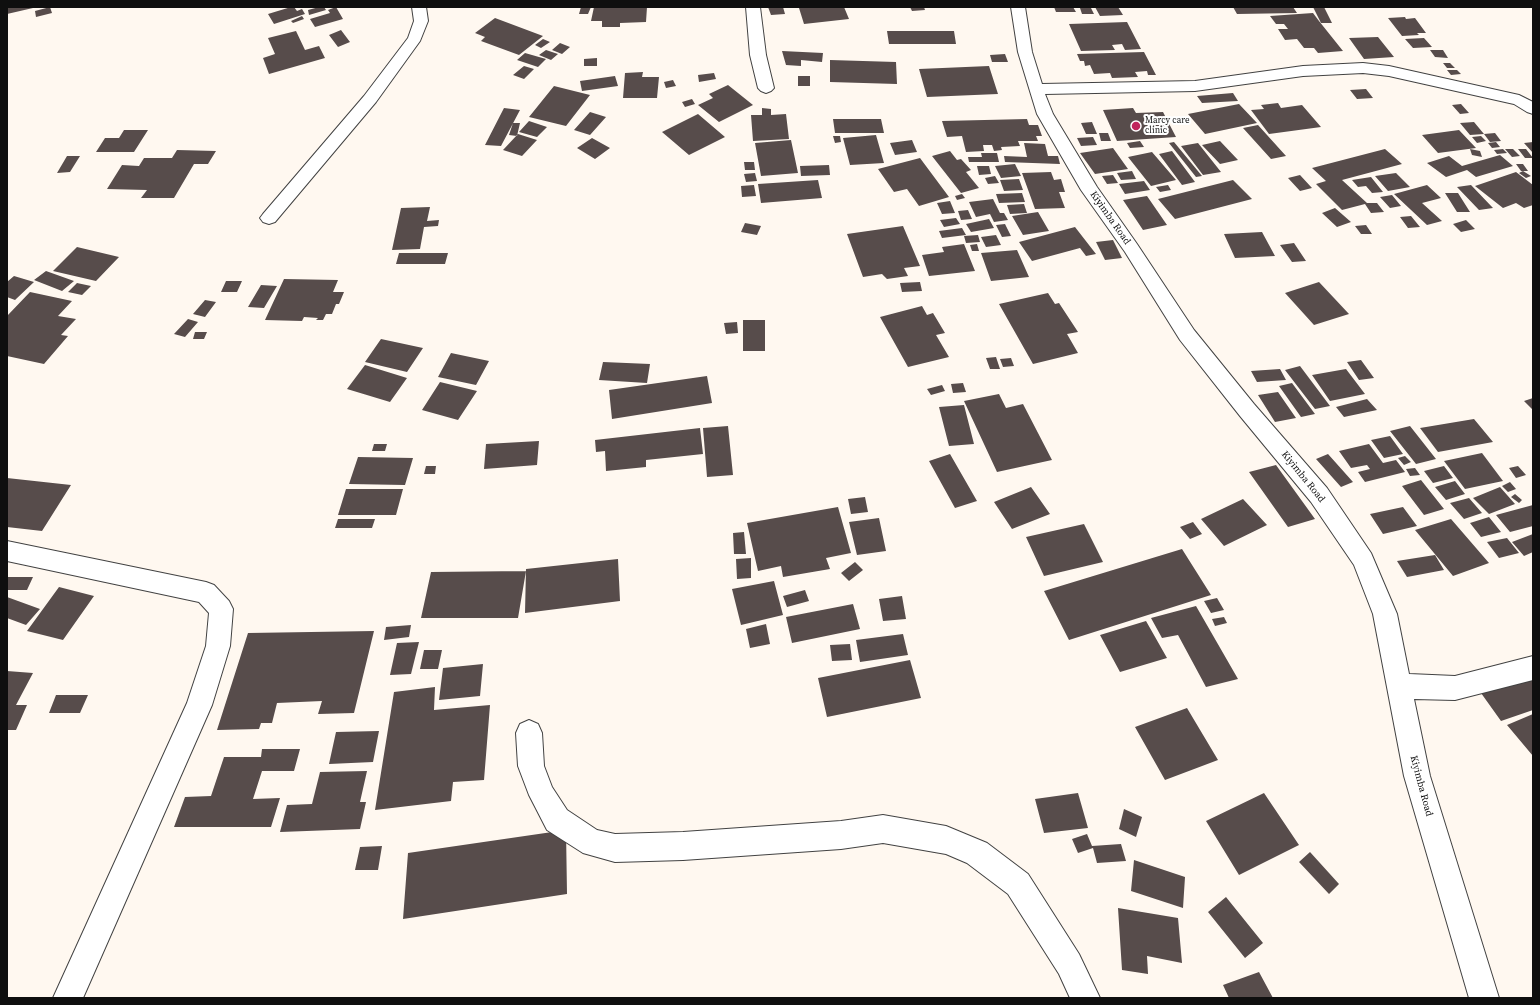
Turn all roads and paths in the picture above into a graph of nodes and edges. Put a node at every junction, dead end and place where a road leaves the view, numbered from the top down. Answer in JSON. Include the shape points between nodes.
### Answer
{"nodes":[{"id":1,"x":419,"y":7,"type":"edge"},
{"id":2,"x":753,"y":7,"type":"edge"},
{"id":3,"x":1018,"y":7,"type":"edge"},
{"id":4,"x":766,"y":88,"type":"dead end"},
{"id":5,"x":1036,"y":89,"type":"junction"},
{"id":6,"x":1526,"y":99,"type":"edge"},
{"id":7,"x":1533,"y":109,"type":"edge"},
{"id":8,"x":269,"y":218,"type":"dead end"},
{"id":9,"x":7,"y":551,"type":"edge"},
{"id":10,"x":1533,"y":668,"type":"edge"},
{"id":11,"x":1399,"y":686,"type":"junction"},
{"id":12,"x":529,"y":733,"type":"dead end"},
{"id":13,"x":68,"y":998,"type":"edge"},
{"id":14,"x":1085,"y":998,"type":"edge"},
{"id":15,"x":1484,"y":998,"type":"edge"}],
"edges":[{"from":1,"to":8,"type":"street","via":[[421,21],[415,38],[370,99]]},
{"from":2,"to":4,"type":"street","via":[[758,55]]},
{"from":3,"to":5,"type":"street","name":"Kiyimba Road","via":[[1025,52]]},
{"from":5,"to":6,"type":"street","via":[[1195,86],[1303,70],[1363,68]]},
{"from":5,"to":11,"type":"street","name":"Kiyimba Road","via":[[1046,114],[1090,190],[1187,335],[1319,495],[1363,560],[1385,614]]},
{"from":6,"to":7,"type":"street"},
{"from":9,"to":13,"type":"street","via":[[206,593],[221,608],[218,646],[199,705]]},
{"from":10,"to":11,"type":"street","via":[[1456,688]]},
{"from":11,"to":15,"type":"street","name":"Kiyimba Road","via":[[1417,776]]},
{"from":12,"to":14,"type":"street","via":[[531,766],[542,795],[557,820],[593,844],[615,848],[683,846],[841,835],[883,829],[946,840],[977,853],[1018,884],[1069,964]]}]}
